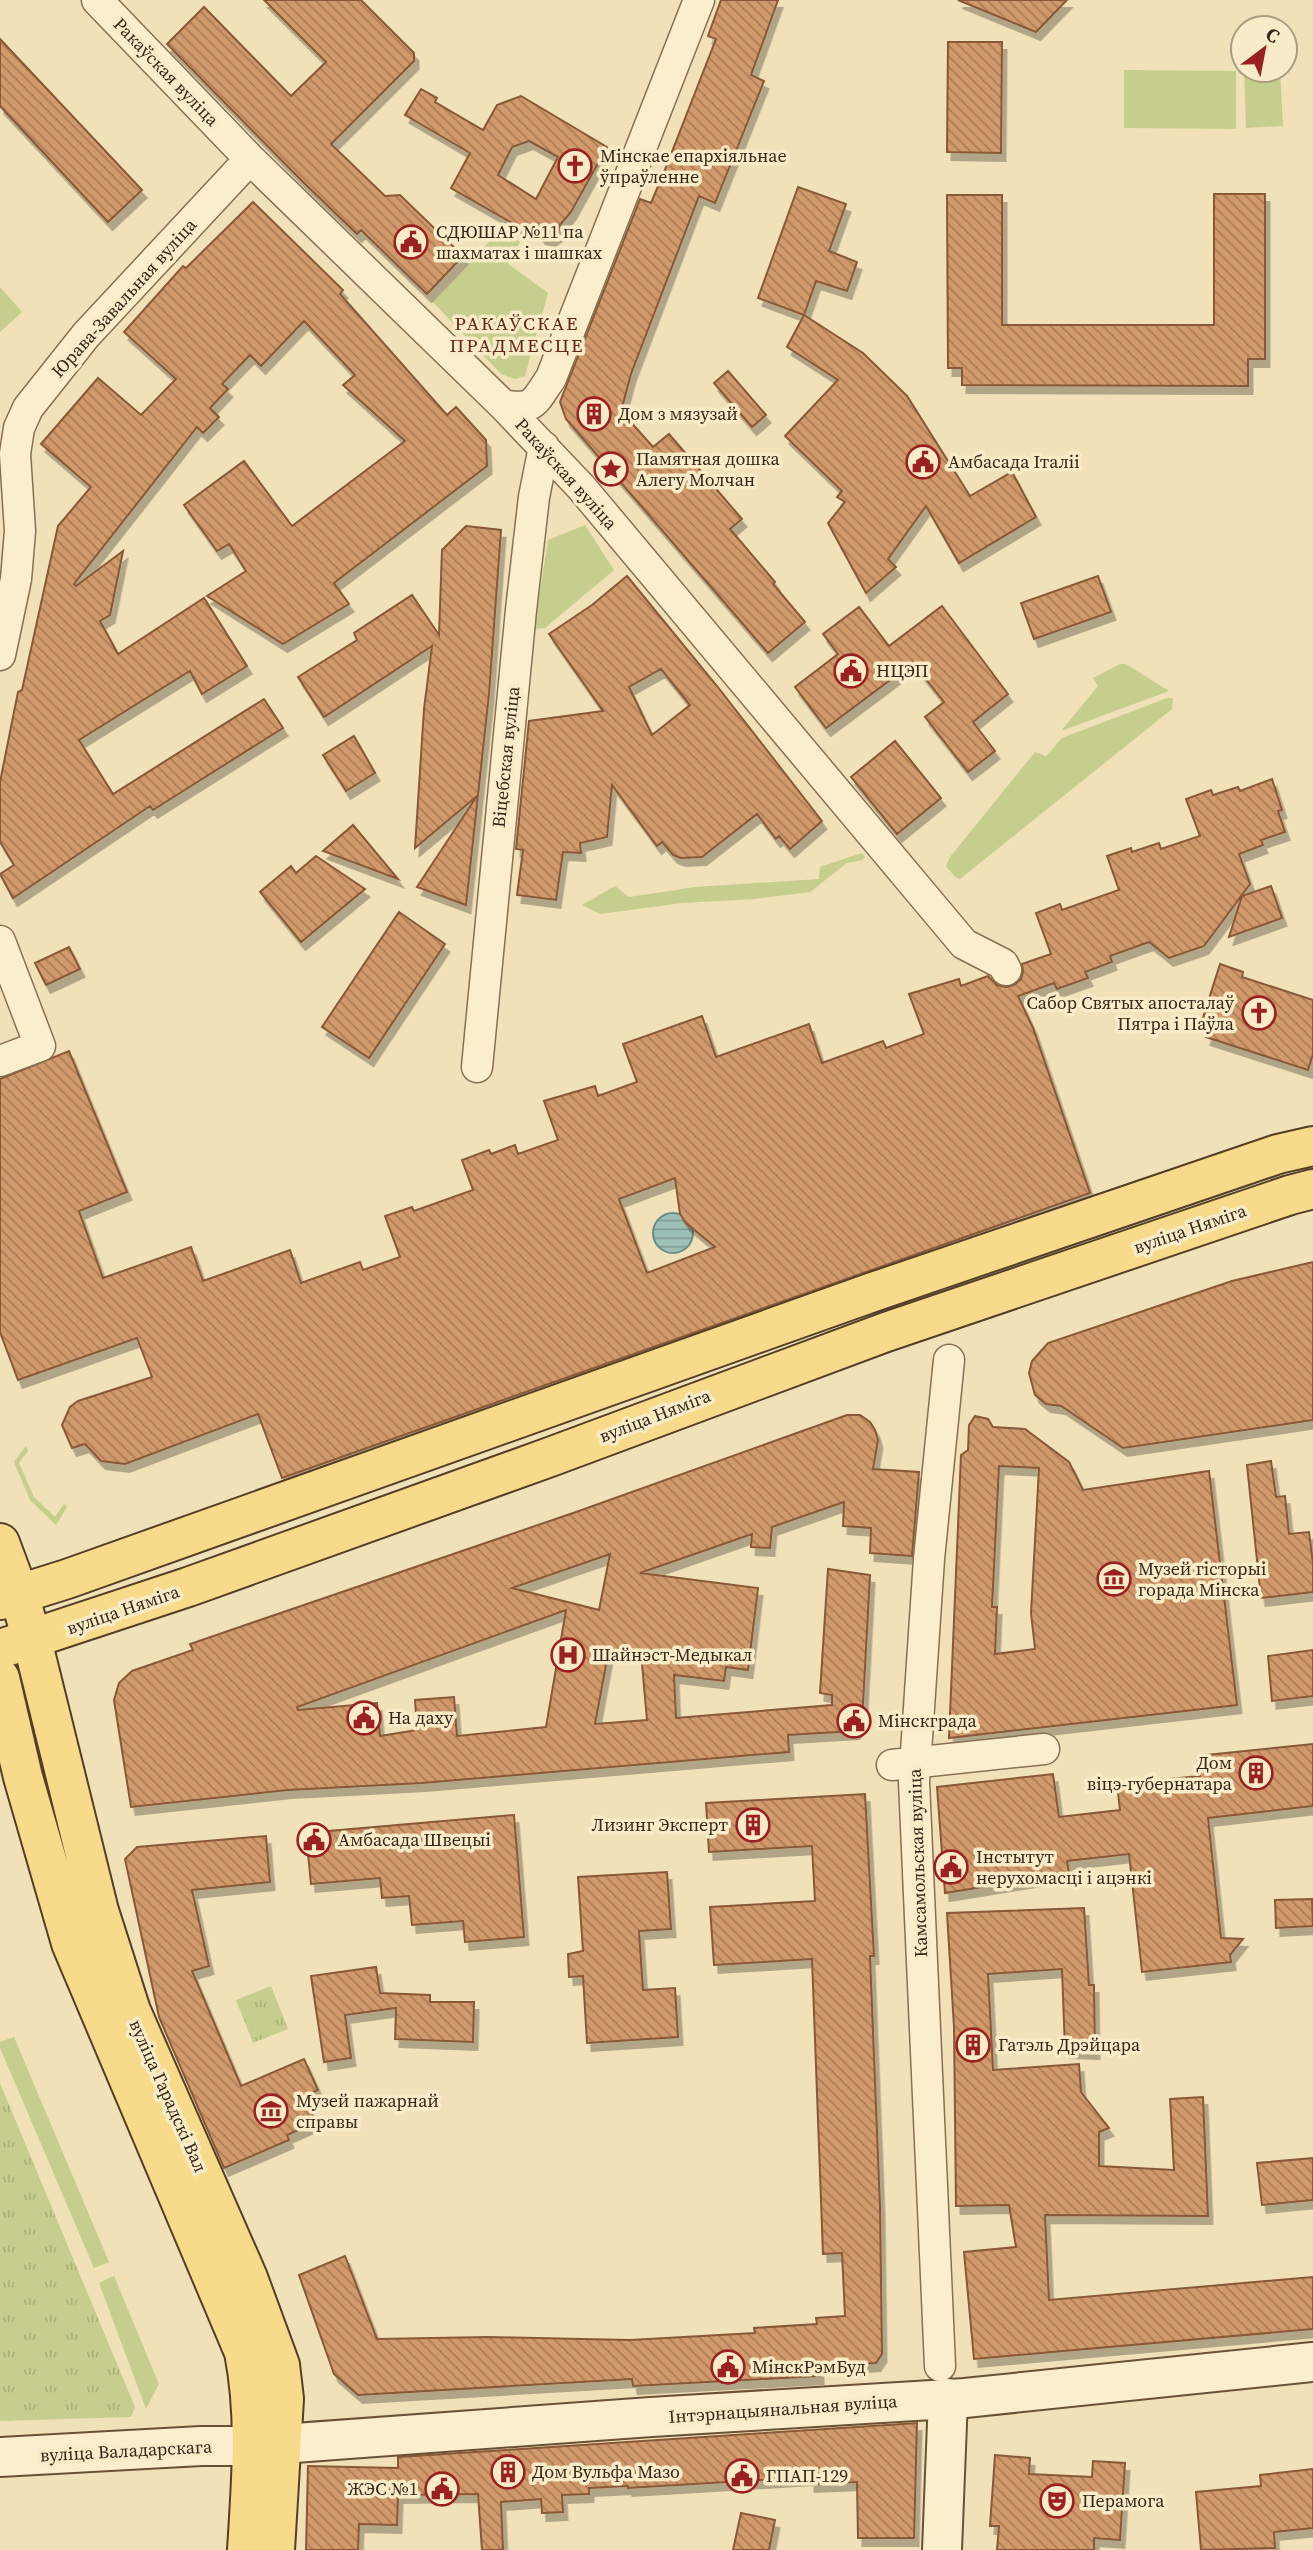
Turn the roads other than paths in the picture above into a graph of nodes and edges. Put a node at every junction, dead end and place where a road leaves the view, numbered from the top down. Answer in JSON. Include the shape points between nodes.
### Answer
{"nodes":[{"id":1,"x":97,"y":0,"type":"edge"},
{"id":2,"x":699,"y":0,"type":"edge"},
{"id":3,"x":250,"y":159,"type":"junction"},
{"id":4,"x":503,"y":405,"type":"junction"},
{"id":5,"x":544,"y":447,"type":"junction"},
{"id":6,"x":0,"y":655,"type":"edge"},
{"id":7,"x":0,"y":941,"type":"edge"},
{"id":8,"x":1006,"y":970,"type":"dead end"},
{"id":9,"x":0,"y":1061,"type":"edge"},
{"id":10,"x":477,"y":1067,"type":"dead end"},
{"id":11,"x":1313,"y":1146,"type":"edge"},
{"id":12,"x":1313,"y":1189,"type":"edge"},
{"id":13,"x":949,"y":1360,"type":"dead end"},
{"id":14,"x":0,"y":1543,"type":"edge"},
{"id":15,"x":9,"y":1597,"type":"edge"},
{"id":16,"x":16,"y":1644,"type":"edge"},
{"id":17,"x":0,"y":1678,"type":"edge"},
{"id":18,"x":1044,"y":1749,"type":"dead end"},
{"id":19,"x":903,"y":1764,"type":"junction"},
{"id":20,"x":1313,"y":2362,"type":"edge"},
{"id":21,"x":944,"y":2382,"type":"junction"},
{"id":22,"x":268,"y":2445,"type":"junction"},
{"id":23,"x":0,"y":2457,"type":"edge"},
{"id":24,"x":247,"y":2550,"type":"edge"},
{"id":25,"x":275,"y":2550,"type":"edge"},
{"id":26,"x":942,"y":2550,"type":"edge"}],
"edges":[{"from":1,"to":3,"type":"street","name":"Ракаўская вуліца"},
{"from":2,"to":4,"type":"street","via":[[551,378],[531,405]]},
{"from":3,"to":4,"type":"street","name":"Ракаўская вуліца"},
{"from":3,"to":6,"type":"street","name":"Юрава-Завальная вуліца","via":[[86,335],[28,408],[15,454],[20,531],[16,579]]},
{"from":4,"to":5,"type":"street","name":"Ракаўская вуліца"},
{"from":5,"to":8,"type":"street","name":"Ракаўская вуліца","via":[[964,944],[1003,964]]},
{"from":5,"to":10,"type":"street","name":"Віцебская вуліца","via":[[520,610]]},
{"from":7,"to":9,"type":"street","via":[[40,1046]]},
{"from":11,"to":15,"type":"main road","via":[[873,1292]]},
{"from":12,"to":16,"type":"main road","name":"вуліца Няміга","via":[[886,1332],[214,1578]]},
{"from":13,"to":19,"type":"street","name":"Камсамольская вуліца"},
{"from":14,"to":15,"type":"main road","name":"вуліца Гарадскі Вал"},
{"from":15,"to":16,"type":"main road","name":"вуліца Гарадскі Вал"},
{"from":16,"to":22,"type":"main road","name":"вуліца Гарадскі Вал","via":[[131,2011],[273,2342],[284,2399]]},
{"from":17,"to":22,"type":"main road","name":"вуліца Гарадскі Вал","via":[[23,1777],[71,1942],[244,2352]]},
{"from":18,"to":19,"type":"street"},
{"from":19,"to":21,"type":"street","name":"Камсамольская вуліца"},
{"from":20,"to":21,"type":"main road","name":"Інтэрнацыянальная вуліца"},
{"from":21,"to":22,"type":"main road","name":"Інтэрнацыянальная вуліца"},
{"from":21,"to":26,"type":"main road","name":"Камсамольская вуліца"},
{"from":22,"to":23,"type":"main road","name":"вуліца Валадарскага"},
{"from":22,"to":24,"type":"main road","name":"вуліца Гарадскі Вал"},
{"from":22,"to":25,"type":"main road","name":"вуліца Гарадскі Вал"}]}
